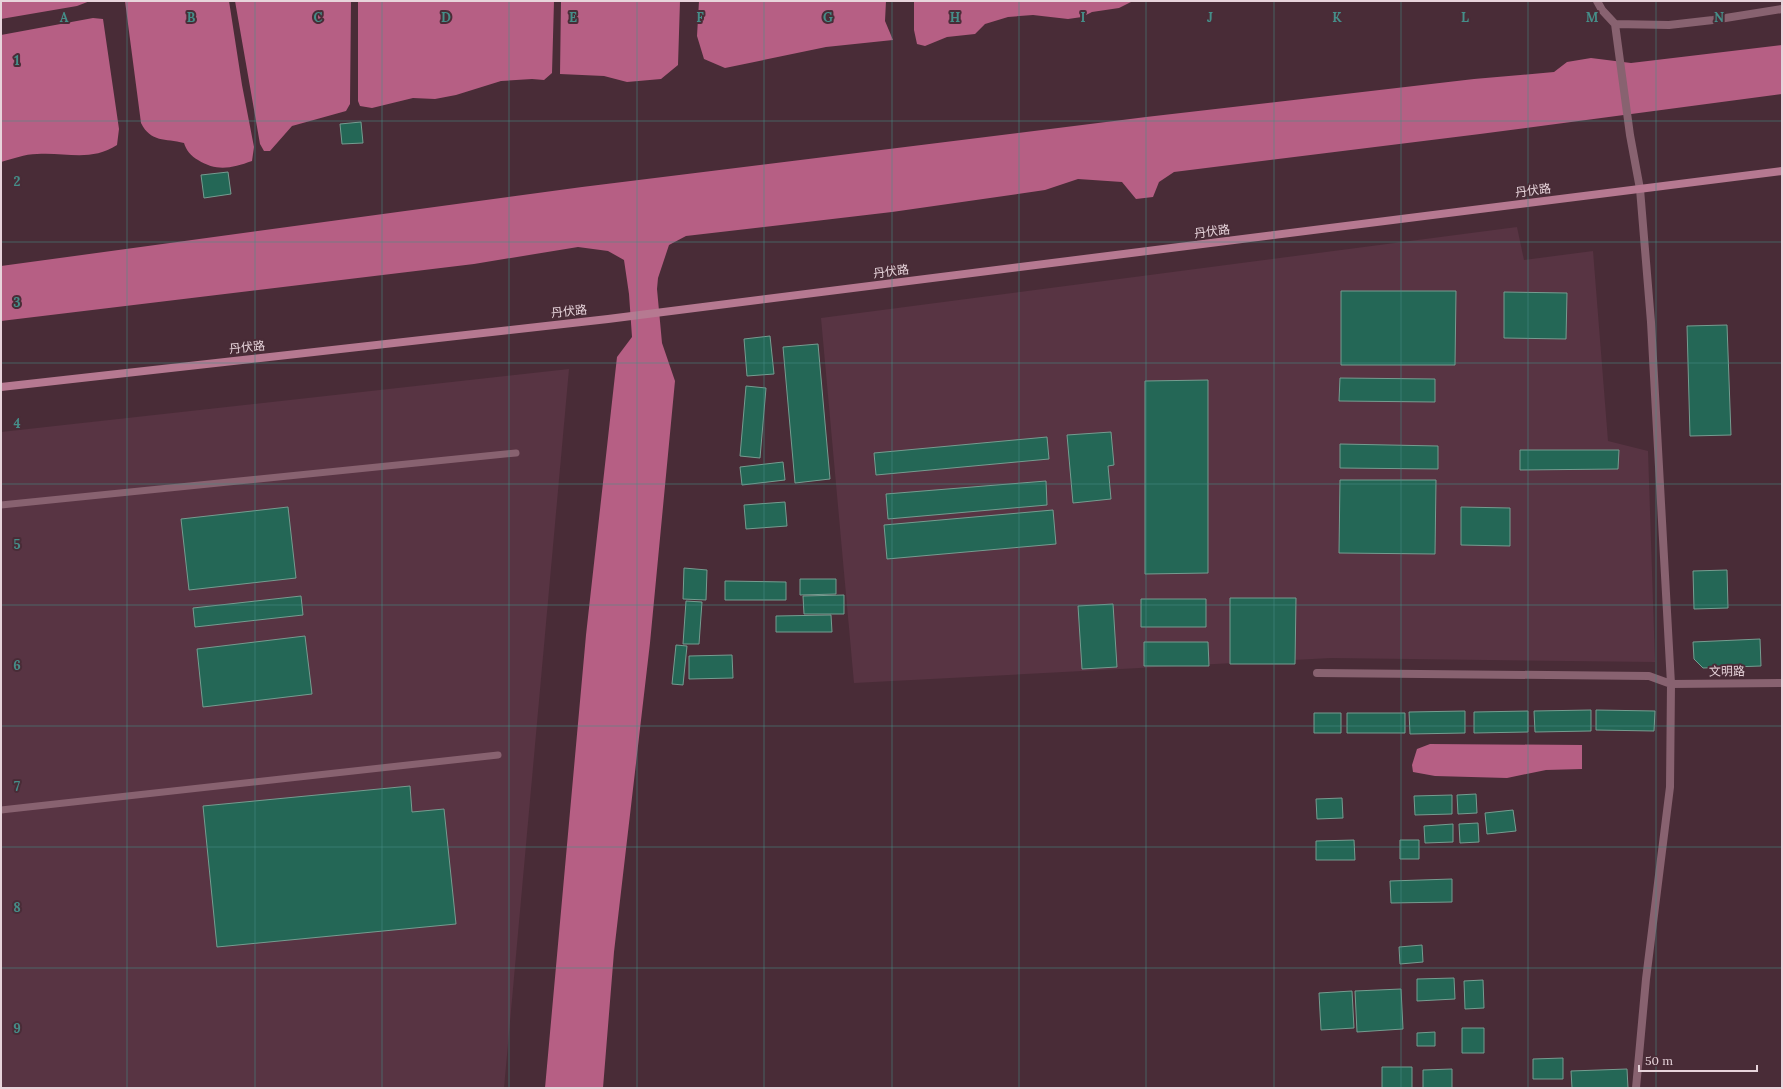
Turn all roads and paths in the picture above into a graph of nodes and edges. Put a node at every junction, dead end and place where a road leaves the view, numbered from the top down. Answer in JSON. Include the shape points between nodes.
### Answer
{"nodes":[{"id":1,"x":1597,"y":1,"type":"edge"},
{"id":2,"x":1782,"y":9,"type":"edge"},
{"id":3,"x":1615,"y":24,"type":"junction"},
{"id":4,"x":1782,"y":171,"type":"edge"},
{"id":5,"x":1640,"y":188,"type":"junction"},
{"id":6,"x":1,"y":387,"type":"edge"},
{"id":7,"x":516,"y":453,"type":"dead end"},
{"id":8,"x":1,"y":506,"type":"edge"},
{"id":9,"x":1316,"y":673,"type":"dead end"},
{"id":10,"x":1782,"y":682,"type":"edge"},
{"id":11,"x":1671,"y":684,"type":"junction"},
{"id":12,"x":498,"y":755,"type":"dead end"},
{"id":13,"x":1,"y":810,"type":"edge"},
{"id":14,"x":1636,"y":1088,"type":"edge"}],
"edges":[{"from":1,"to":3,"type":"street"},
{"from":2,"to":3,"type":"street","via":[[1669,25]]},
{"from":3,"to":5,"type":"street"},
{"from":4,"to":5,"type":"main road","name":"丹伏路"},
{"from":5,"to":6,"type":"main road","name":"丹伏路","via":[[608,319]]},
{"from":5,"to":11,"type":"street","via":[[1651,322]]},
{"from":7,"to":8,"type":"lane"},
{"from":9,"to":11,"type":"street","via":[[1649,676]]},
{"from":10,"to":11,"type":"street","name":"文明路"},
{"from":11,"to":14,"type":"street","via":[[1670,787],[1646,978]]},
{"from":12,"to":13,"type":"lane"}]}
